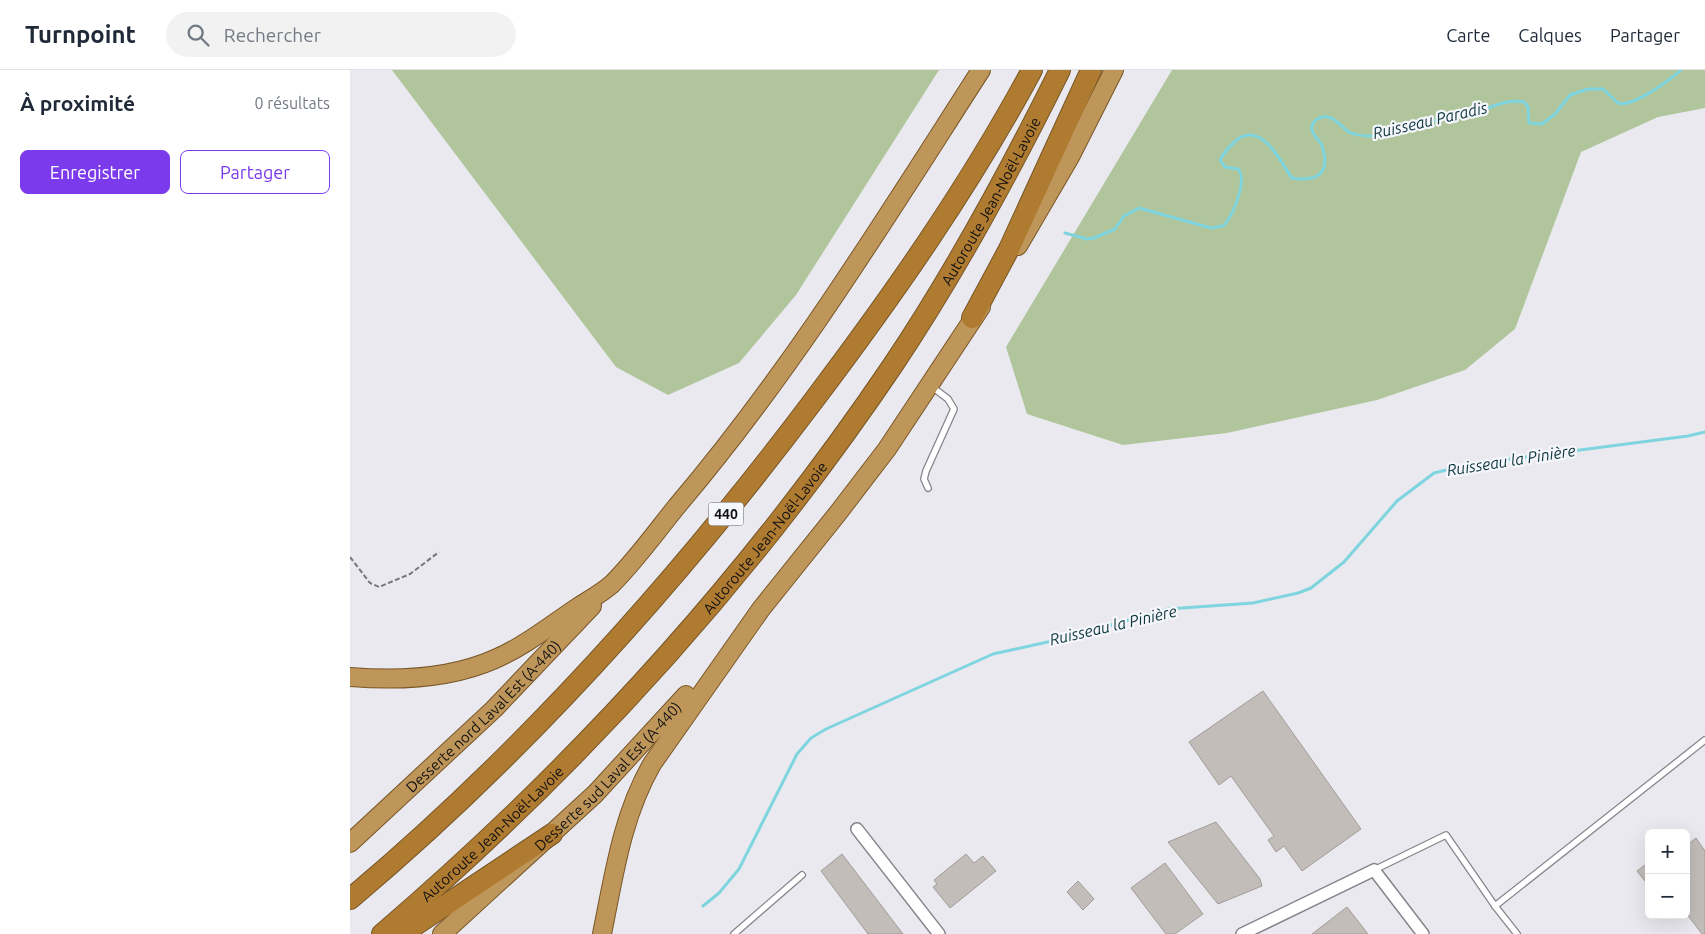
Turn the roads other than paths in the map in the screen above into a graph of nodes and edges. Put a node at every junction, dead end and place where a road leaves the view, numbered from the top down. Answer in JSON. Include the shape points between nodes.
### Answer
{"nodes":[{"id":1,"x":981,"y":70,"type":"edge"},
{"id":2,"x":1032,"y":70,"type":"edge"},
{"id":3,"x":1060,"y":70,"type":"edge"},
{"id":4,"x":1091,"y":70,"type":"edge"},
{"id":5,"x":1114,"y":70,"type":"edge"},
{"id":6,"x":972,"y":318,"type":"junction"},
{"id":7,"x":930,"y":385,"type":"junction"},
{"id":8,"x":928,"y":488,"type":"dead end"},
{"id":9,"x":611,"y":585,"type":"junction"},
{"id":10,"x":761,"y":609,"type":"junction"},
{"id":11,"x":350,"y":678,"type":"edge"},
{"id":12,"x":1705,"y":740,"type":"edge"},
{"id":13,"x":857,"y":829,"type":"dead end"},
{"id":14,"x":552,"y":834,"type":"junction"},
{"id":15,"x":350,"y":844,"type":"edge"},
{"id":16,"x":1374,"y":870,"type":"junction"},
{"id":17,"x":802,"y":875,"type":"dead end"},
{"id":18,"x":350,"y":899,"type":"edge"},
{"id":19,"x":1495,"y":906,"type":"junction"},
{"id":20,"x":382,"y":934,"type":"edge"},
{"id":21,"x":402,"y":934,"type":"edge"},
{"id":22,"x":442,"y":934,"type":"edge"},
{"id":23,"x":602,"y":934,"type":"edge"},
{"id":24,"x":734,"y":934,"type":"edge"},
{"id":25,"x":939,"y":934,"type":"edge"},
{"id":26,"x":1242,"y":934,"type":"edge"},
{"id":27,"x":1423,"y":934,"type":"edge"},
{"id":28,"x":1517,"y":934,"type":"edge"}],
"edges":[{"from":1,"to":9,"type":"highway","via":[[784,368],[716,460]]},
{"from":2,"to":18,"type":"highway","name":"Autoroute Jean-Noël-Lavoie","number":"440","via":[[974,172],[909,271],[723,518],[631,626],[545,718],[463,798]]},
{"from":3,"to":20,"type":"highway","name":"Autoroute Jean-Noël-Lavoie","via":[[998,191],[921,322],[860,412],[758,548],[674,650],[562,769]]},
{"from":4,"to":6,"type":"highway","via":[[1009,249]]},
{"from":5,"to":6,"type":"highway","via":[[1052,190]]},
{"from":6,"to":7,"type":"highway"},
{"from":7,"to":8,"type":"lane","via":[[954,408],[926,471],[924,479]]},
{"from":7,"to":10,"type":"highway","via":[[838,514]]},
{"from":9,"to":11,"type":"highway","via":[[519,647],[487,662],[456,672],[421,677]]},
{"from":9,"to":15,"type":"highway","name":"Desserte nord Laval Est (A-440)","via":[[500,703]]},
{"from":10,"to":14,"type":"highway","name":"Desserte sud Laval Est (A-440)","via":[[614,775]]},
{"from":10,"to":23,"type":"highway","via":[[680,722],[638,788],[623,832]]},
{"from":12,"to":19,"type":"lane"},
{"from":13,"to":25,"type":"street"},
{"from":14,"to":21,"type":"highway"},
{"from":14,"to":22,"type":"highway","name":"Desserte sud Laval Est (A-440)"},
{"from":16,"to":19,"type":"lane","via":[[1446,835]]},
{"from":16,"to":26,"type":"street"},
{"from":16,"to":27,"type":"street"},
{"from":17,"to":24,"type":"lane"},
{"from":19,"to":28,"type":"lane"}]}
